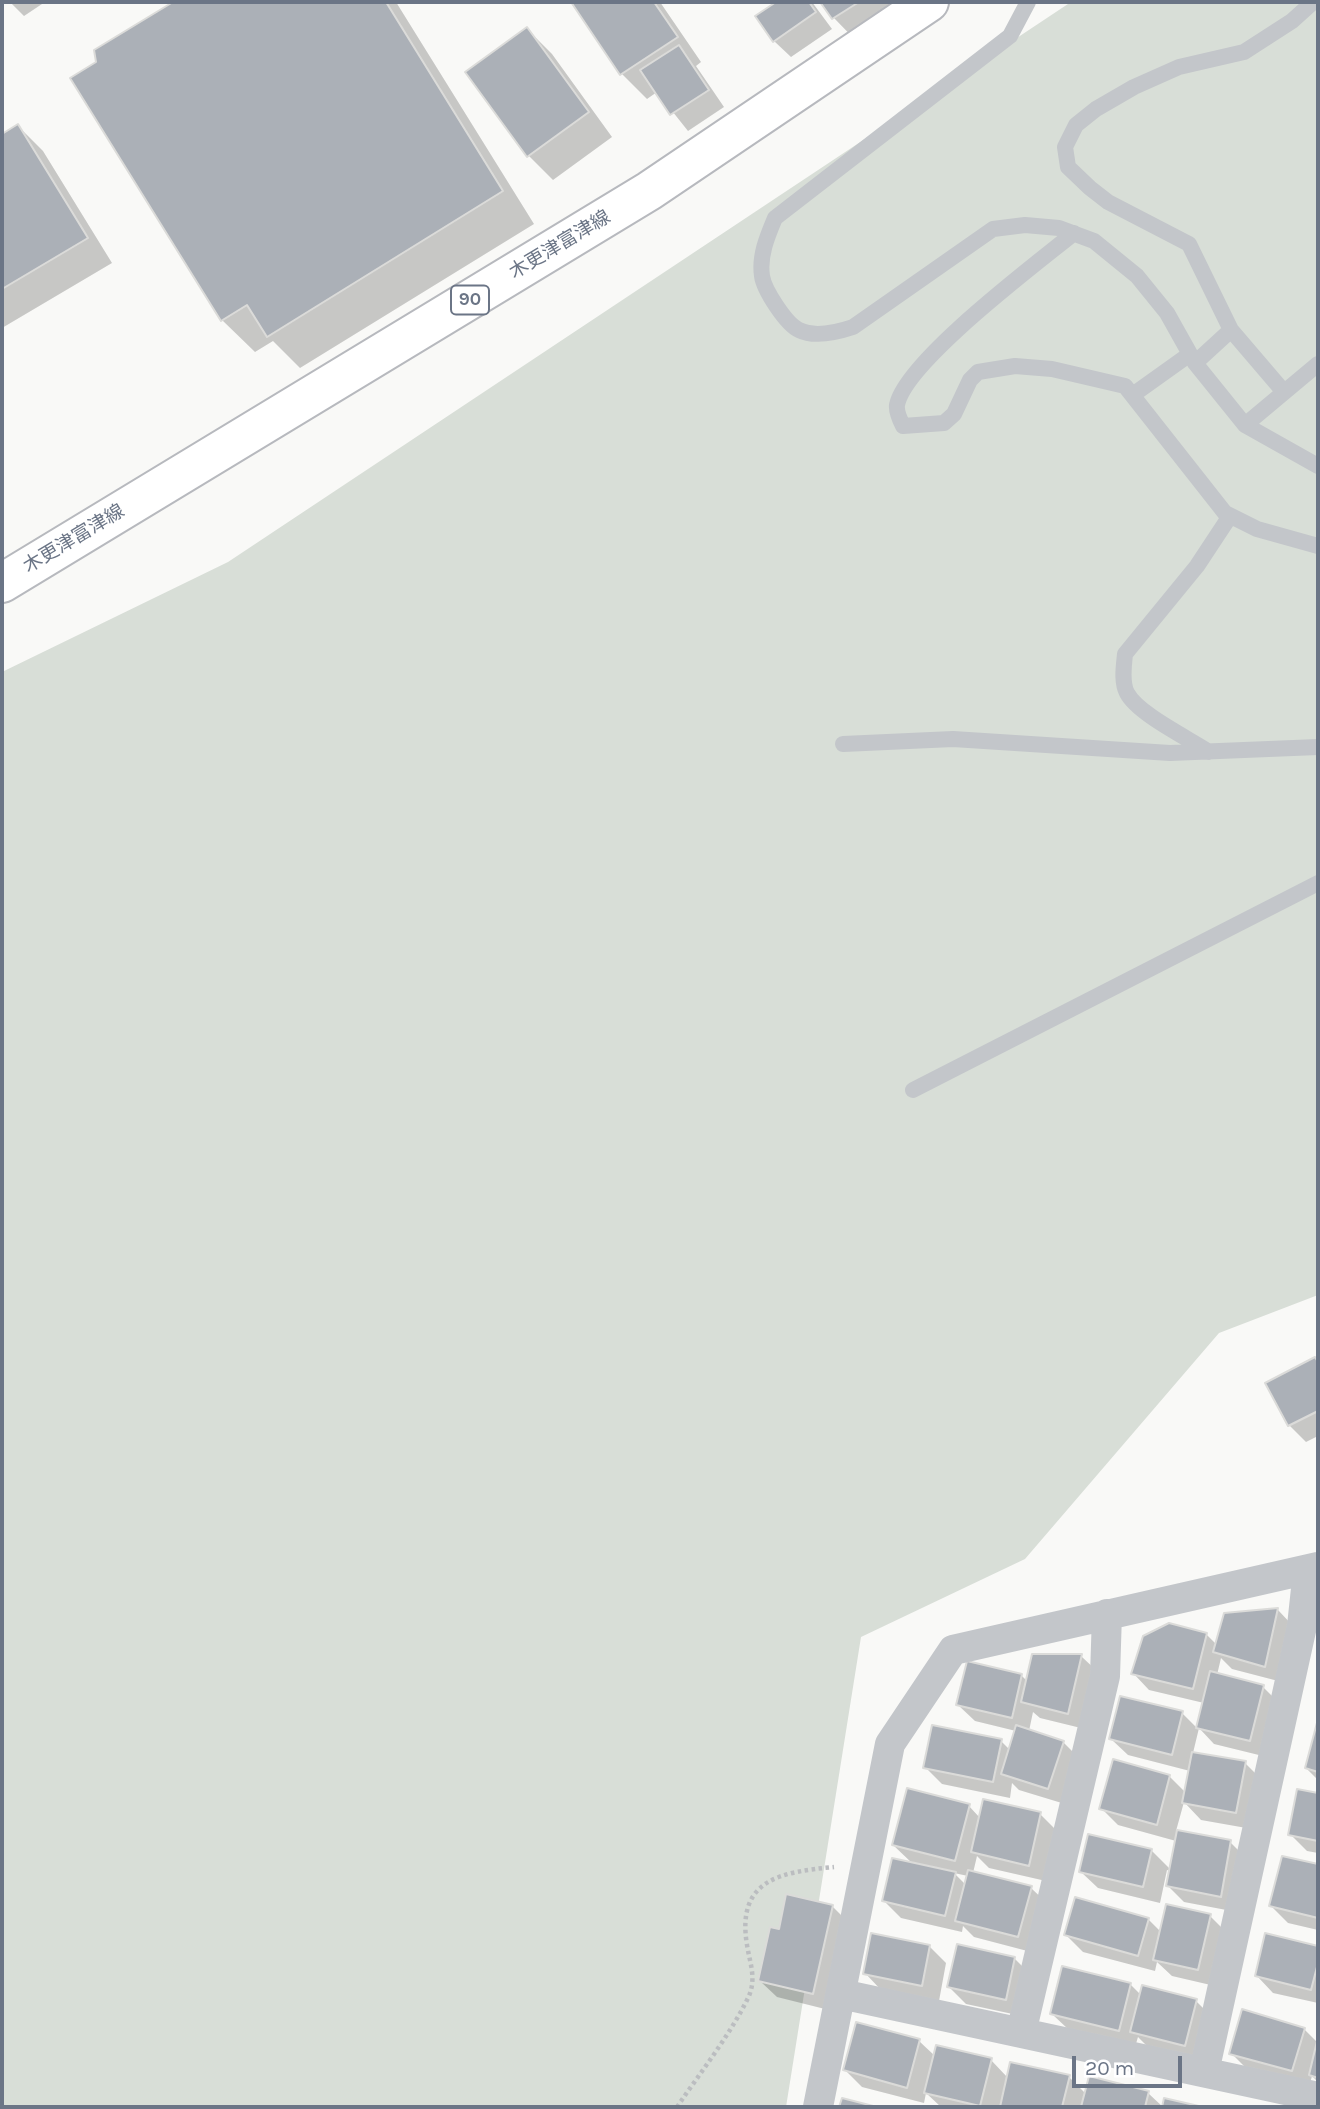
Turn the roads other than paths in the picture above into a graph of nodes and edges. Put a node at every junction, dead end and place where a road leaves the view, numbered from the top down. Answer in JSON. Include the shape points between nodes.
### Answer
{"nodes":[{"id":1,"x":929,"y":2,"type":"edge"},
{"id":2,"x":1027,"y":2,"type":"edge"},
{"id":3,"x":1313,"y":2,"type":"edge"},
{"id":4,"x":1074,"y":233,"type":"junction"},
{"id":5,"x":1231,"y":330,"type":"junction"},
{"id":6,"x":1193,"y":359,"type":"junction"},
{"id":7,"x":1318,"y":364,"type":"edge"},
{"id":8,"x":1284,"y":392,"type":"junction"},
{"id":9,"x":1134,"y":394,"type":"junction"},
{"id":10,"x":1245,"y":425,"type":"junction"},
{"id":11,"x":1318,"y":466,"type":"edge"},
{"id":12,"x":1230,"y":516,"type":"junction"},
{"id":13,"x":1318,"y":546,"type":"edge"},
{"id":14,"x":2,"y":583,"type":"edge"},
{"id":15,"x":843,"y":744,"type":"dead end"},
{"id":16,"x":1318,"y":747,"type":"edge"},
{"id":17,"x":1209,"y":752,"type":"junction"},
{"id":18,"x":1318,"y":883,"type":"edge"},
{"id":19,"x":914,"y":1090,"type":"dead end"},
{"id":20,"x":1313,"y":1569,"type":"edge"},
{"id":21,"x":1107,"y":1614,"type":"junction"},
{"id":22,"x":841,"y":1994,"type":"junction"},
{"id":23,"x":1021,"y":2033,"type":"junction"},
{"id":24,"x":1204,"y":2072,"type":"junction"},
{"id":25,"x":1318,"y":2096,"type":"edge"},
{"id":26,"x":818,"y":2107,"type":"edge"}],
"edges":[{"from":1,"to":14,"type":"main road","name":"木更津富津線","number":"90","via":[[649,191]]},
{"from":2,"to":4,"type":"lane","via":[[1010,36],[775,218],[764,245],[762,277],[776,307],[799,330],[831,334],[853,327],[993,229],[1025,225]]},
{"from":3,"to":5,"type":"lane","via":[[1244,52],[1179,67],[1124,92],[1076,125],[1065,147],[1068,167],[1083,183],[1108,202],[1189,244]]},
{"from":4,"to":6,"type":"lane","via":[[1094,241],[1137,276],[1167,313]]},
{"from":4,"to":9,"type":"lane","via":[[938,348],[904,389],[898,417],[902,426],[944,423],[978,372],[1015,366],[1097,379],[1125,386]]},
{"from":5,"to":6,"type":"lane"},
{"from":5,"to":8,"type":"lane"},
{"from":6,"to":9,"type":"lane"},
{"from":6,"to":10,"type":"lane"},
{"from":7,"to":8,"type":"lane"},
{"from":8,"to":10,"type":"lane"},
{"from":9,"to":12,"type":"lane"},
{"from":10,"to":11,"type":"lane"},
{"from":12,"to":13,"type":"lane","via":[[1257,529]]},
{"from":12,"to":17,"type":"lane","via":[[1197,566],[1125,654],[1126,691],[1136,705]]},
{"from":15,"to":17,"type":"lane","via":[[953,739]]},
{"from":16,"to":17,"type":"lane"},
{"from":18,"to":19,"type":"lane"},
{"from":20,"to":21,"type":"street"},
{"from":20,"to":24,"type":"street"},
{"from":21,"to":22,"type":"street","via":[[953,1650],[890,1744]]},
{"from":21,"to":23,"type":"street","via":[[1105,1676]]},
{"from":22,"to":23,"type":"street"},
{"from":22,"to":26,"type":"street"},
{"from":23,"to":24,"type":"street"},
{"from":24,"to":25,"type":"street"}]}
